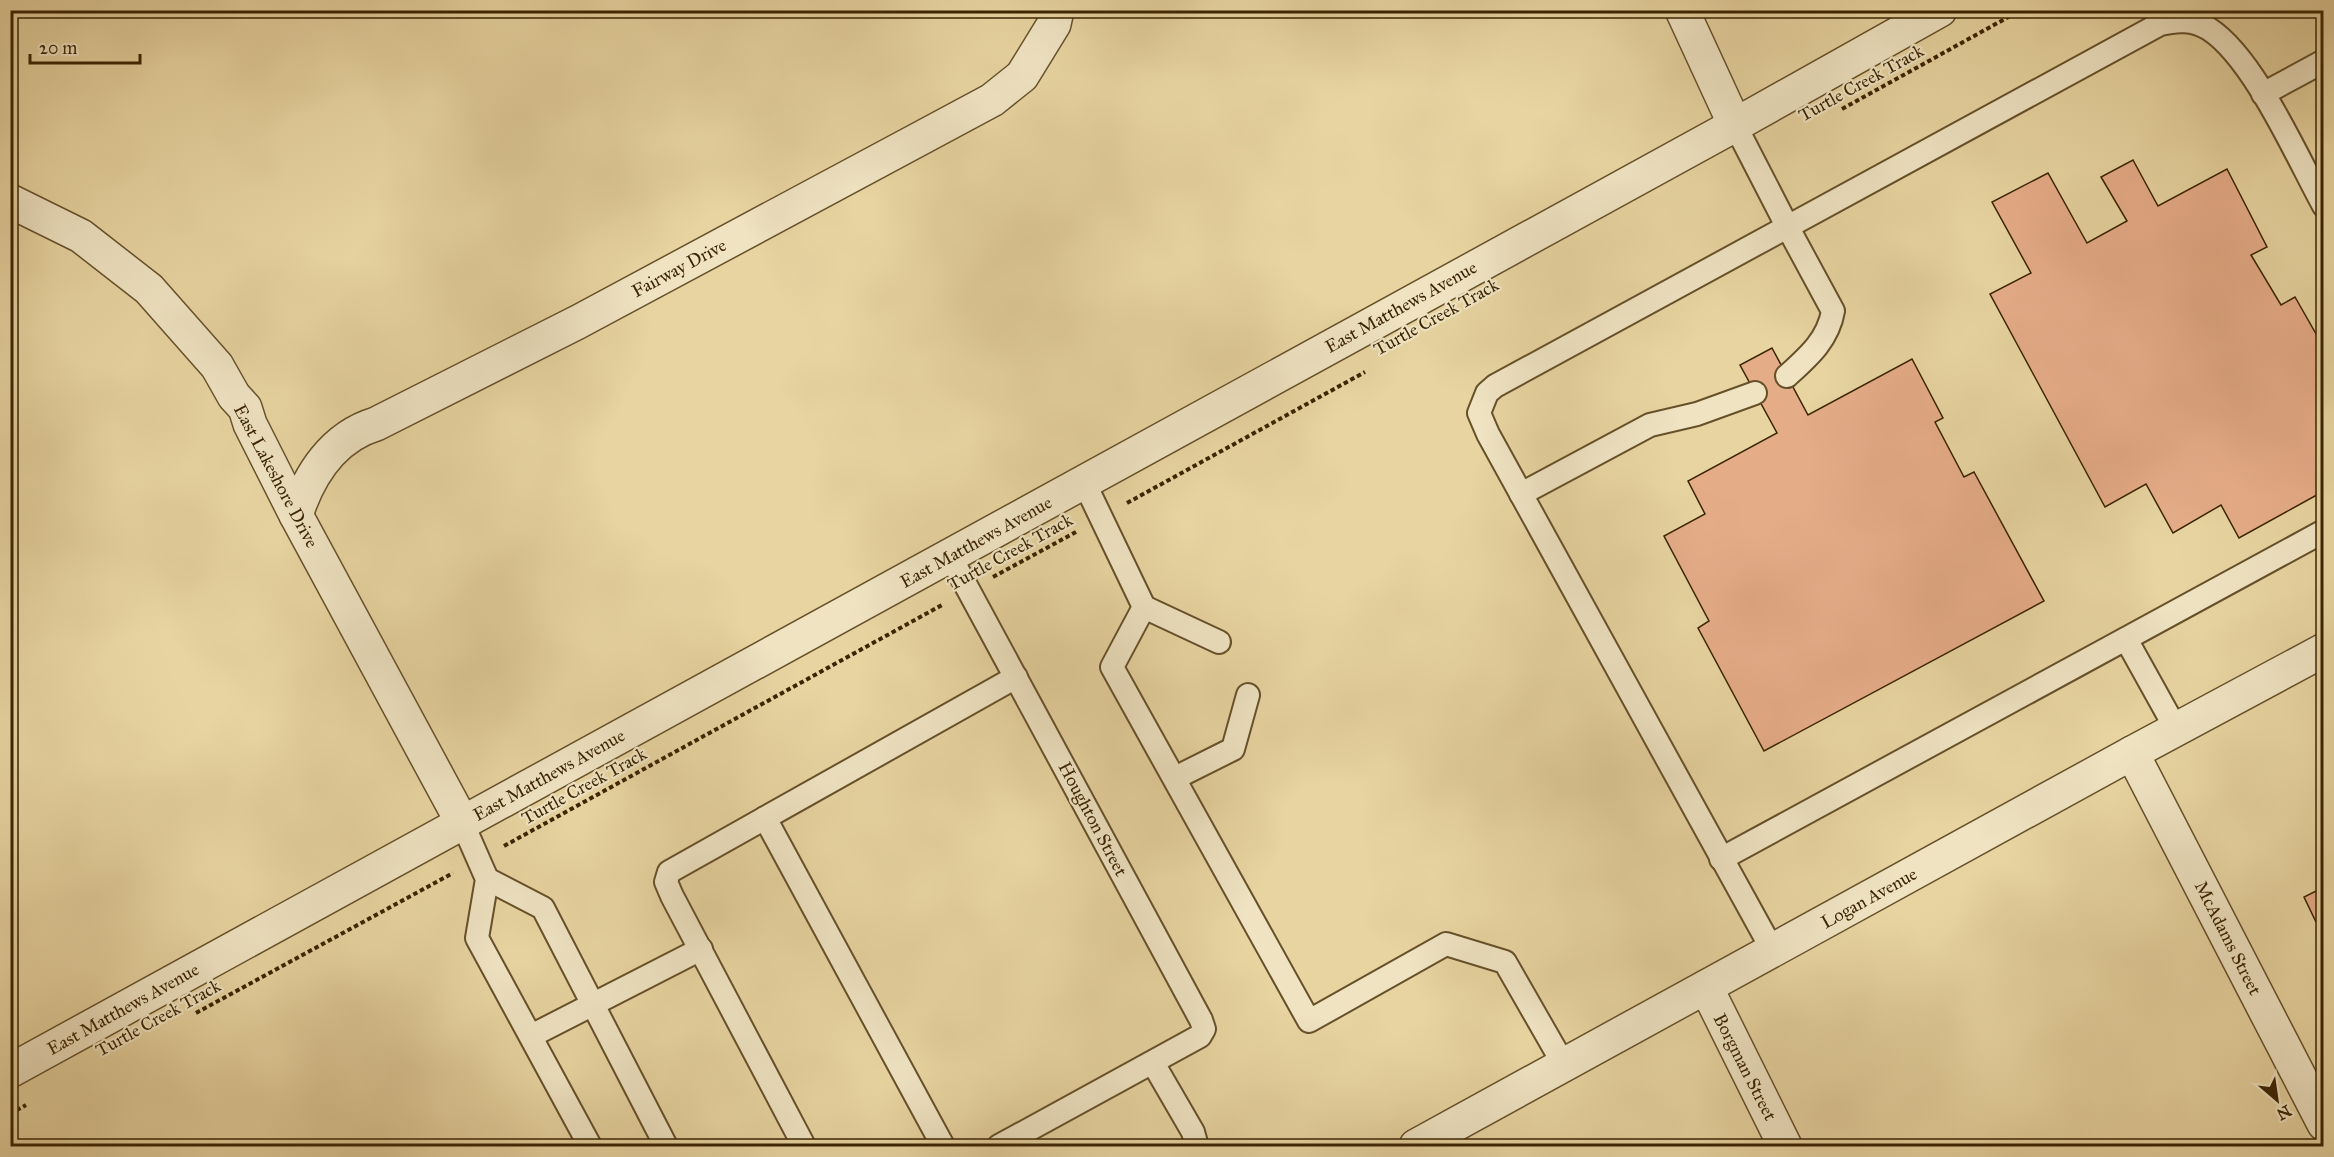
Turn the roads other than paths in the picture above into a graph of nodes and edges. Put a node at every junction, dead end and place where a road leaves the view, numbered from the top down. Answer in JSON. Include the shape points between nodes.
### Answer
{"nodes":[{"id":1,"x":1057,"y":10,"type":"edge"},
{"id":2,"x":1682,"y":10,"type":"edge"},
{"id":3,"x":1940,"y":10,"type":"edge"},
{"id":4,"x":2324,"y":61,"type":"edge"},
{"id":5,"x":2263,"y":94,"type":"junction"},
{"id":6,"x":1736,"y":125,"type":"junction"},
{"id":7,"x":10,"y":201,"type":"edge"},
{"id":8,"x":2324,"y":206,"type":"edge"},
{"id":9,"x":1786,"y":226,"type":"junction"},
{"id":10,"x":1787,"y":376,"type":"dead end"},
{"id":11,"x":1755,"y":393,"type":"dead end"},
{"id":12,"x":1084,"y":482,"type":"junction"},
{"id":13,"x":1521,"y":494,"type":"junction"},
{"id":14,"x":296,"y":515,"type":"junction"},
{"id":15,"x":2324,"y":531,"type":"edge"},
{"id":16,"x":950,"y":556,"type":"junction"},
{"id":17,"x":1144,"y":607,"type":"junction"},
{"id":18,"x":2126,"y":639,"type":"junction"},
{"id":19,"x":1219,"y":642,"type":"dead end"},
{"id":20,"x":2324,"y":650,"type":"edge"},
{"id":21,"x":1016,"y":677,"type":"junction"},
{"id":22,"x":1248,"y":695,"type":"dead end"},
{"id":23,"x":2176,"y":729,"type":"junction"},
{"id":24,"x":2132,"y":753,"type":"junction"},
{"id":25,"x":1175,"y":778,"type":"junction"},
{"id":26,"x":765,"y":818,"type":"junction"},
{"id":27,"x":462,"y":822,"type":"junction"},
{"id":28,"x":1721,"y":859,"type":"junction"},
{"id":29,"x":483,"y":869,"type":"junction"},
{"id":30,"x":701,"y":949,"type":"junction"},
{"id":31,"x":1773,"y":951,"type":"junction"},
{"id":32,"x":1706,"y":987,"type":"junction"},
{"id":33,"x":593,"y":1004,"type":"junction"},
{"id":34,"x":531,"y":1036,"type":"junction"},
{"id":35,"x":1153,"y":1063,"type":"junction"},
{"id":36,"x":1564,"y":1065,"type":"junction"},
{"id":37,"x":10,"y":1071,"type":"edge"},
{"id":38,"x":2324,"y":1124,"type":"edge"},
{"id":39,"x":590,"y":1146,"type":"edge"},
{"id":40,"x":666,"y":1146,"type":"edge"},
{"id":41,"x":804,"y":1146,"type":"edge"},
{"id":42,"x":943,"y":1146,"type":"edge"},
{"id":43,"x":999,"y":1146,"type":"edge"},
{"id":44,"x":1194,"y":1146,"type":"edge"},
{"id":45,"x":1416,"y":1146,"type":"edge"},
{"id":46,"x":1785,"y":1146,"type":"edge"}],
"edges":[{"from":1,"to":14,"type":"street","name":"Fairway Drive","via":[[1054,24],[1022,76],[992,100],[578,322],[364,428],[332,448],[304,490]]},
{"from":2,"to":6,"type":"street"},
{"from":3,"to":6,"type":"street","name":"East Matthews Avenue"},
{"from":4,"to":5,"type":"lane"},
{"from":5,"to":8,"type":"lane"},
{"from":5,"to":9,"type":"lane","via":[[2238,58],[2207,28],[2178,20],[2160,24]]},
{"from":6,"to":9,"type":"lane"},
{"from":6,"to":12,"type":"street","name":"East Matthews Avenue"},
{"from":7,"to":14,"type":"street","name":"East Lakeshore Drive","via":[[81,236],[149,289],[217,366],[245,408]]},
{"from":9,"to":10,"type":"lane","via":[[1833,311],[1822,341]]},
{"from":9,"to":13,"type":"lane","via":[[1487,393],[1479,413]]},
{"from":11,"to":13,"type":"lane","via":[[1697,414],[1650,425]]},
{"from":12,"to":16,"type":"street","name":"East Matthews Avenue"},
{"from":12,"to":17,"type":"lane"},
{"from":13,"to":28,"type":"lane"},
{"from":14,"to":27,"type":"street","name":"East Lakeshore Drive"},
{"from":15,"to":18,"type":"lane"},
{"from":16,"to":21,"type":"lane","name":"Houghton Street"},
{"from":16,"to":27,"type":"street","name":"East Matthews Avenue"},
{"from":17,"to":19,"type":"lane"},
{"from":17,"to":25,"type":"lane","via":[[1112,667]]},
{"from":18,"to":23,"type":"lane"},
{"from":18,"to":28,"type":"lane"},
{"from":20,"to":23,"type":"street","name":"Logan Avenue"},
{"from":21,"to":26,"type":"lane"},
{"from":21,"to":35,"type":"lane","name":"Houghton Street","via":[[1201,1020],[1204,1029],[1200,1036]]},
{"from":22,"to":25,"type":"lane","via":[[1233,748]]},
{"from":23,"to":24,"type":"street","name":"Logan Avenue"},
{"from":24,"to":31,"type":"street","name":"Logan Avenue"},
{"from":24,"to":38,"type":"street","name":"McAdams Street"},
{"from":25,"to":36,"type":"lane","via":[[1309,1021],[1446,944],[1504,962]]},
{"from":26,"to":30,"type":"lane","via":[[669,872],[666,882]]},
{"from":26,"to":42,"type":"lane"},
{"from":27,"to":29,"type":"lane"},
{"from":27,"to":37,"type":"street","name":"East Matthews Avenue"},
{"from":28,"to":31,"type":"lane"},
{"from":29,"to":33,"type":"lane","via":[[543,908]]},
{"from":29,"to":34,"type":"lane","via":[[477,938]]},
{"from":30,"to":33,"type":"lane"},
{"from":30,"to":41,"type":"lane"},
{"from":31,"to":32,"type":"street","name":"Logan Avenue"},
{"from":32,"to":36,"type":"street","name":"Logan Avenue"},
{"from":32,"to":46,"type":"street","name":"Borgman Street"},
{"from":33,"to":34,"type":"lane"},
{"from":33,"to":40,"type":"lane"},
{"from":34,"to":39,"type":"lane"},
{"from":35,"to":43,"type":"lane"},
{"from":35,"to":44,"type":"lane","via":[[1193,1132]]},
{"from":36,"to":45,"type":"street","name":"Logan Avenue"}]}
